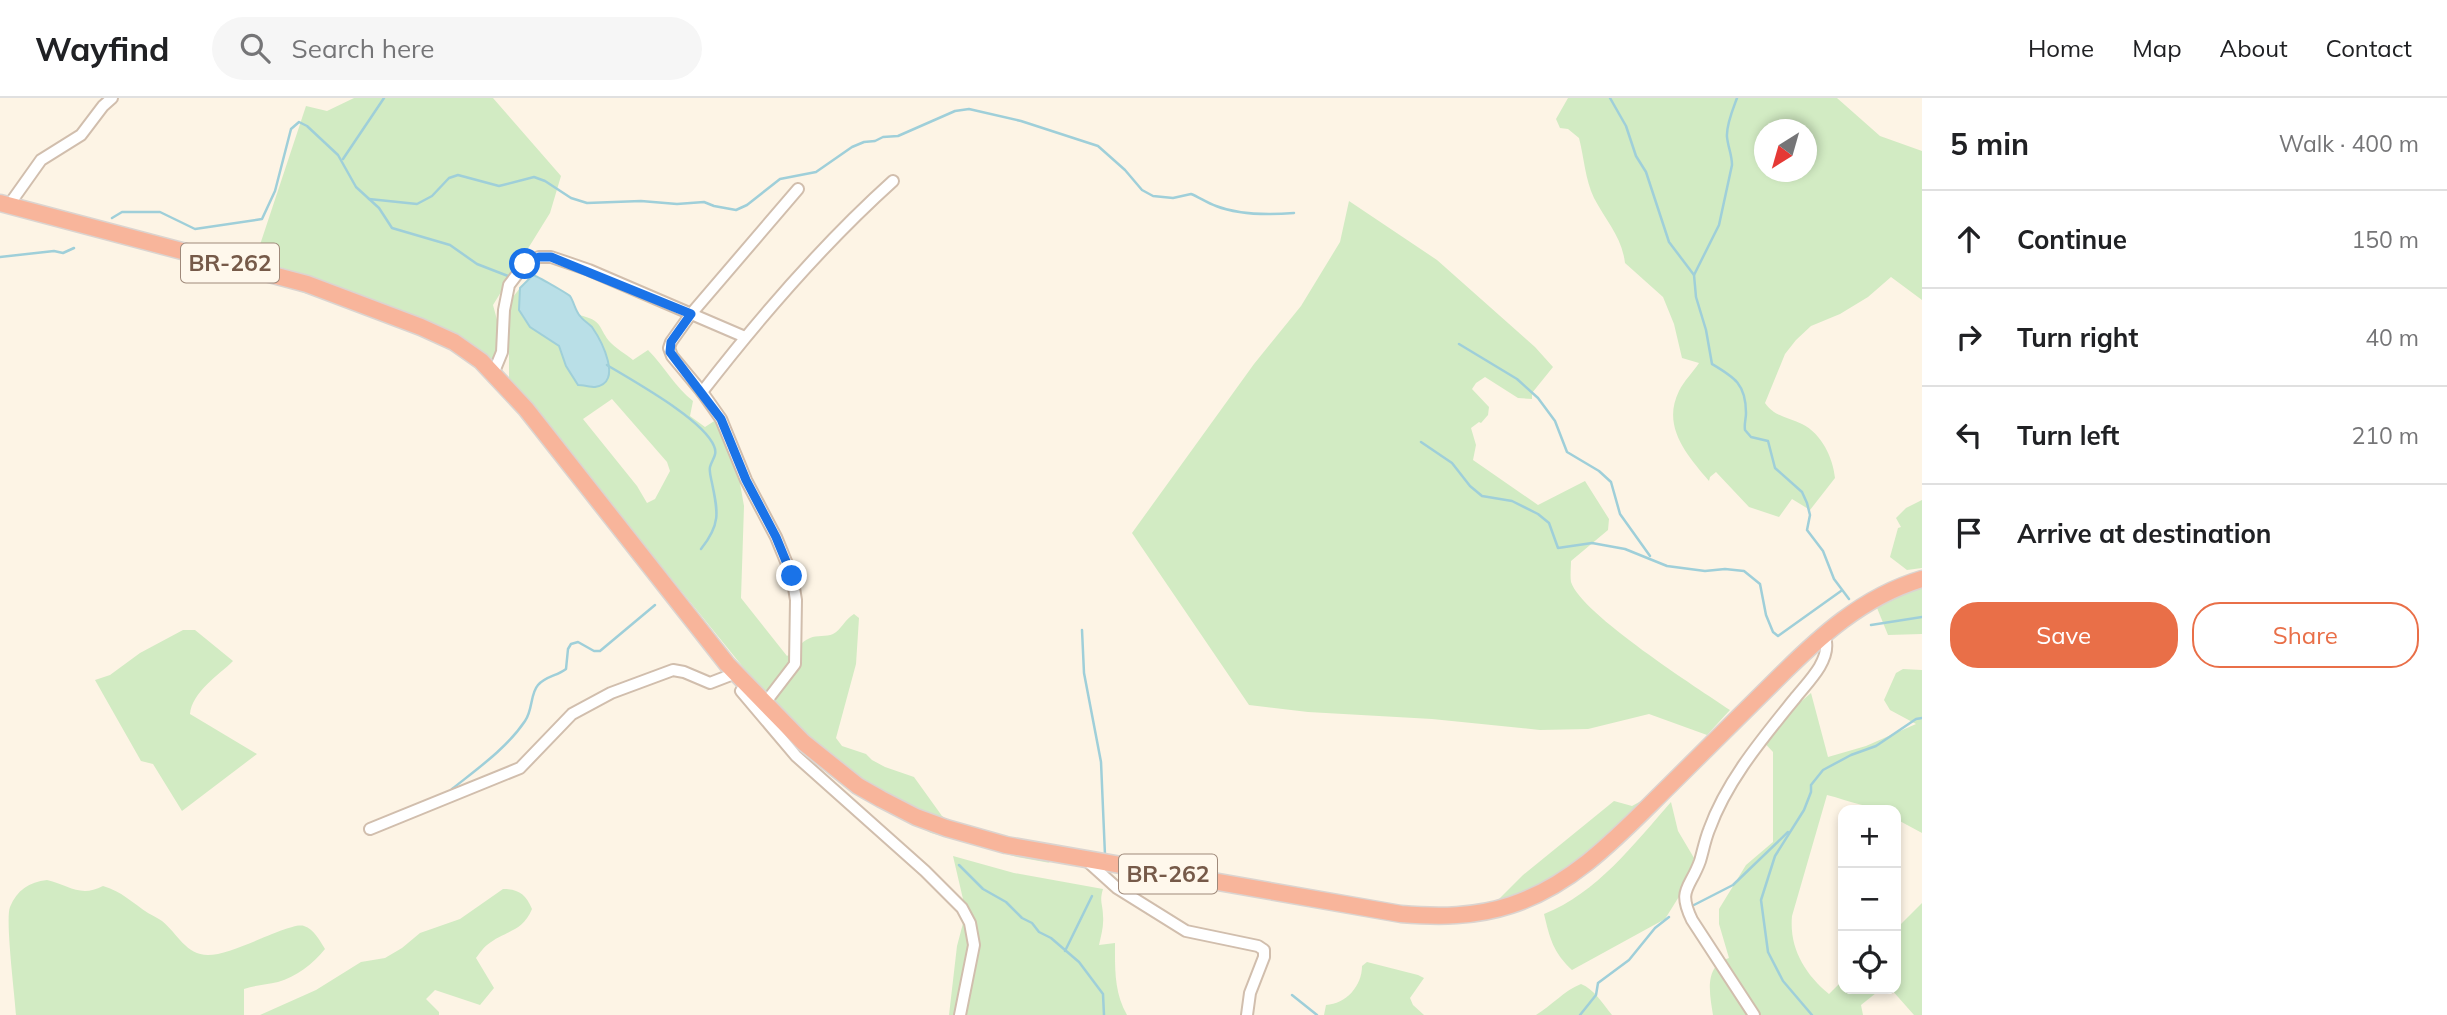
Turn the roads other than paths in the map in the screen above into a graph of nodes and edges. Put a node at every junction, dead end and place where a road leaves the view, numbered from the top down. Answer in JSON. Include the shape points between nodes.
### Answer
{"nodes":[{"id":1,"x":112,"y":98,"type":"edge"},
{"id":2,"x":893,"y":181,"type":"dead end"},
{"id":3,"x":798,"y":189,"type":"dead end"},
{"id":4,"x":5,"y":204,"type":"edge"},
{"id":5,"x":691,"y":314,"type":"junction"},
{"id":6,"x":745,"y":337,"type":"junction"},
{"id":7,"x":493,"y":374,"type":"junction"},
{"id":8,"x":702,"y":392,"type":"junction"},
{"id":9,"x":1922,"y":579,"type":"edge"},
{"id":10,"x":1822,"y":635,"type":"junction"},
{"id":11,"x":751,"y":692,"type":"junction"},
{"id":12,"x":370,"y":829,"type":"dead end"},
{"id":13,"x":1086,"y":860,"type":"junction"},
{"id":14,"x":960,"y":1015,"type":"edge"},
{"id":15,"x":1247,"y":1015,"type":"edge"},
{"id":16,"x":1754,"y":1015,"type":"edge"}],
"edges":[{"from":1,"to":4,"type":"street","via":[[81,135],[41,160]]},
{"from":2,"to":6,"type":"street"},
{"from":3,"to":5,"type":"street"},
{"from":4,"to":7,"type":"highway","number":"BR-262","via":[[307,284],[454,342]]},
{"from":5,"to":6,"type":"street"},
{"from":5,"to":7,"type":"street","via":[[551,257],[531,259],[506,293],[502,352]]},
{"from":5,"to":8,"type":"street","via":[[669,348]]},
{"from":6,"to":8,"type":"street"},
{"from":7,"to":11,"type":"highway","number":"BR-262","via":[[526,409]]},
{"from":8,"to":11,"type":"street","via":[[721,419],[795,588],[795,664]]},
{"from":9,"to":10,"type":"highway","number":"BR-262","via":[[1879,596]]},
{"from":10,"to":13,"type":"highway","number":"BR-262","via":[[1612,841],[1557,884],[1513,905],[1463,916],[1401,914]]},
{"from":10,"to":16,"type":"street","via":[[1825,657],[1727,791],[1684,895],[1692,920]]},
{"from":11,"to":12,"type":"street","via":[[673,670],[632,684],[572,714],[520,768]]},
{"from":11,"to":13,"type":"highway","number":"BR-262","via":[[831,766],[916,817],[1006,845]]},
{"from":11,"to":14,"type":"street","via":[[796,756],[962,908],[971,923],[974,945]]},
{"from":13,"to":15,"type":"street","via":[[1132,898],[1186,931],[1264,950]]}]}
